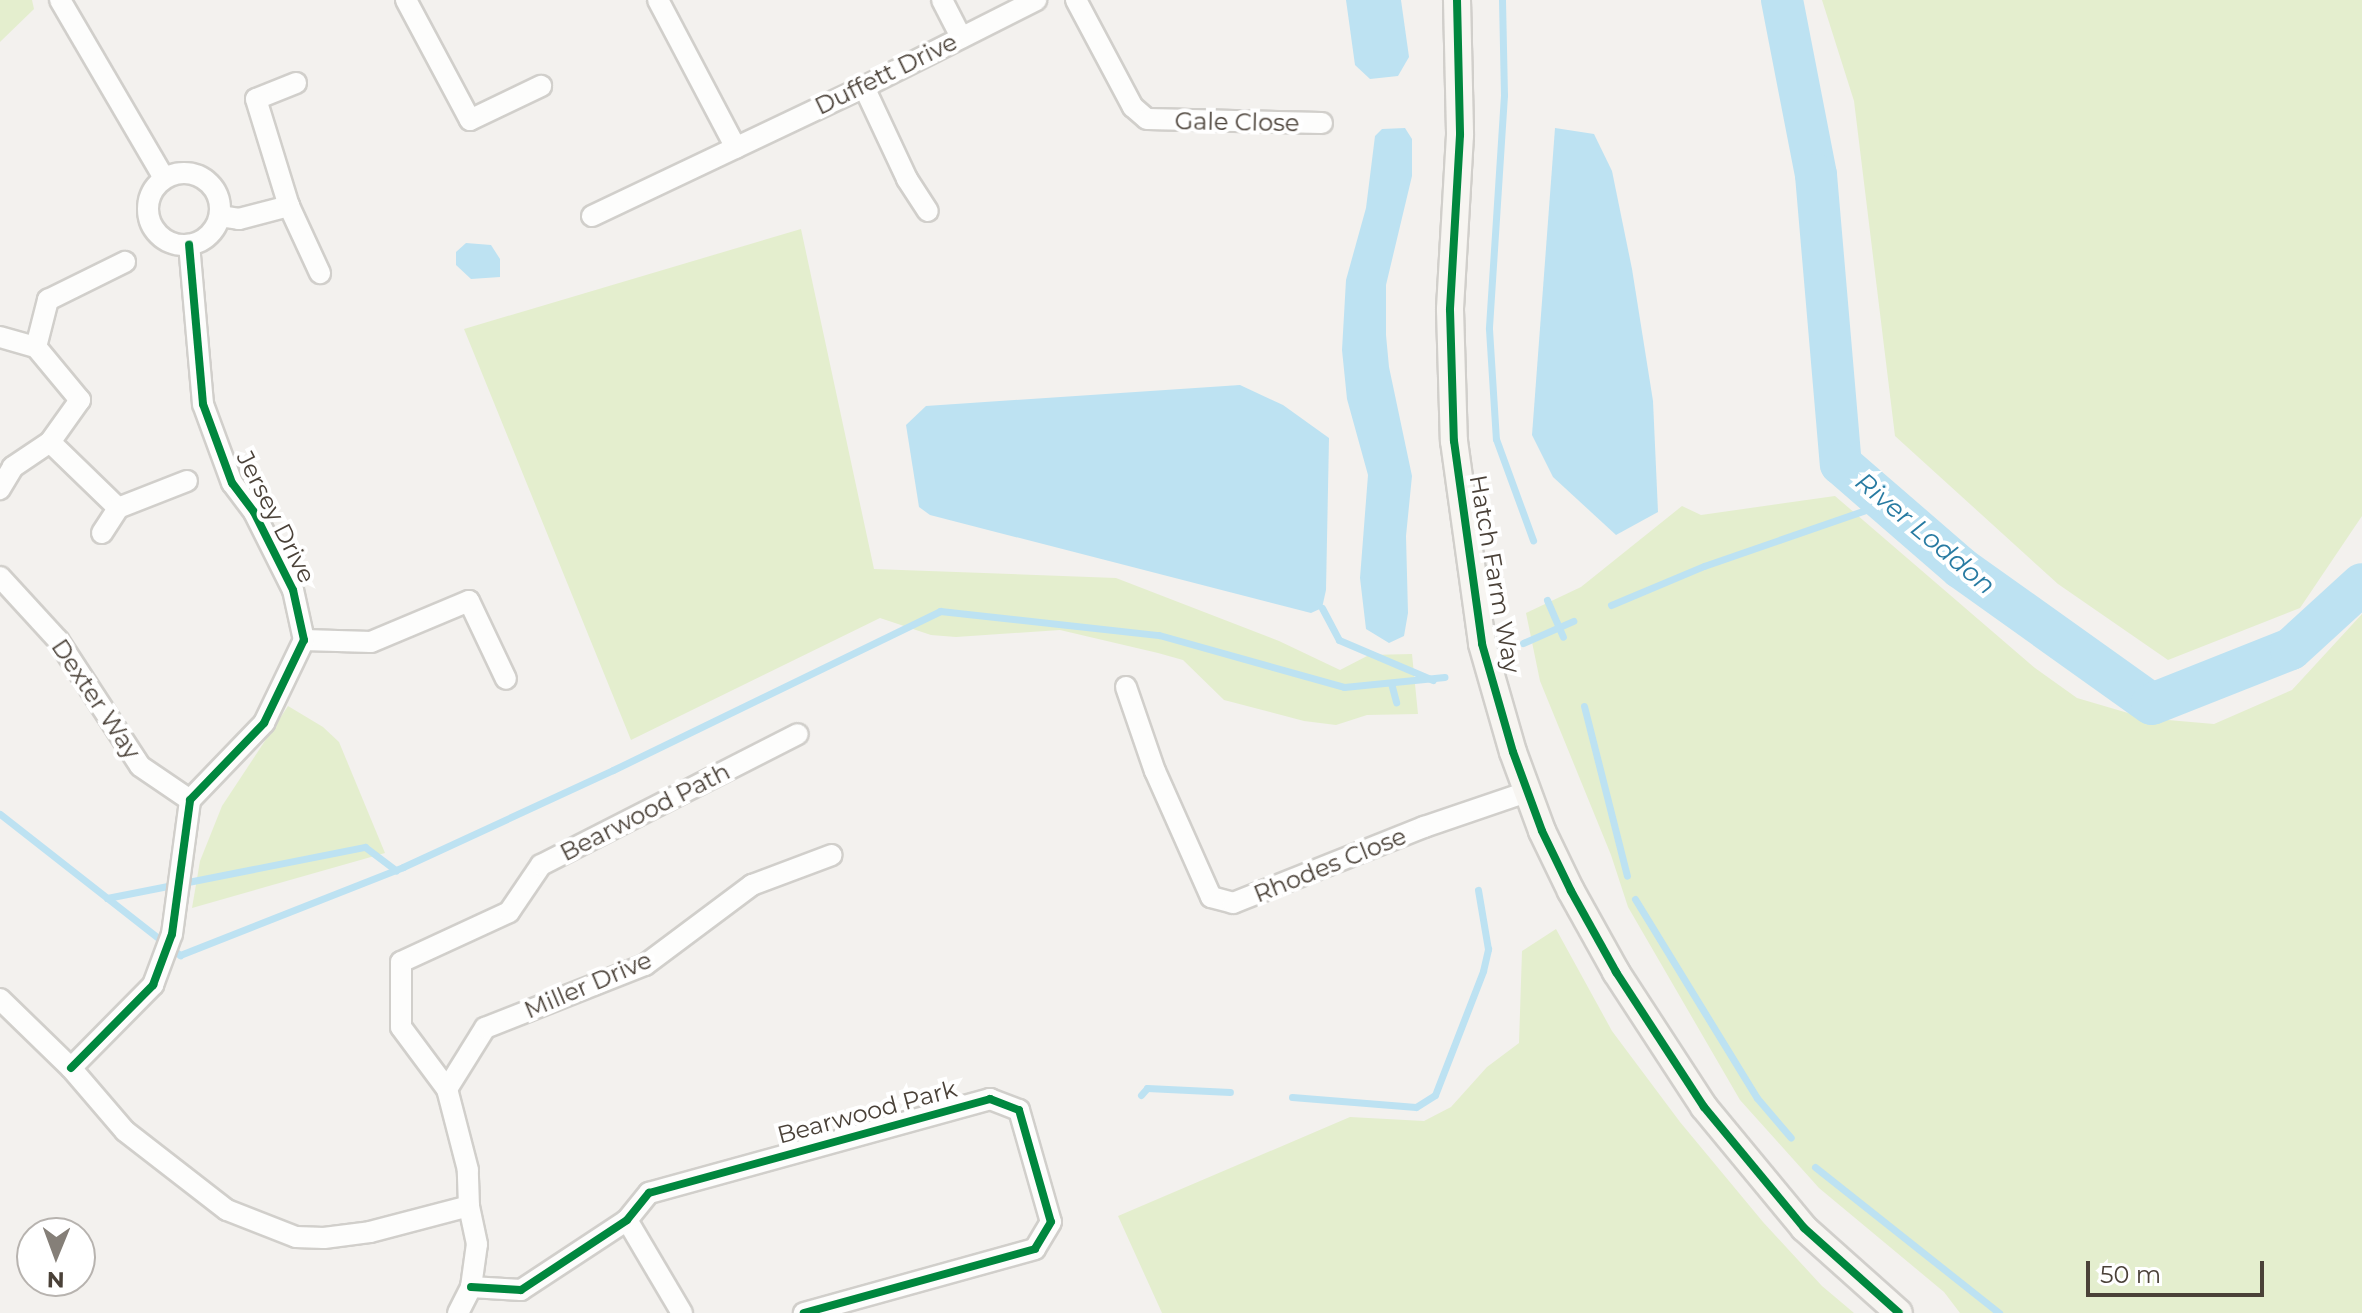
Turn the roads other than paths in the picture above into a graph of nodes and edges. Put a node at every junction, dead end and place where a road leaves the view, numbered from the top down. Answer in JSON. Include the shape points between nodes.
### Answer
{"nodes":[{"id":1,"x":60,"y":0,"type":"edge"},
{"id":2,"x":406,"y":0,"type":"edge"},
{"id":3,"x":658,"y":0,"type":"edge"},
{"id":4,"x":942,"y":0,"type":"edge"},
{"id":5,"x":1036,"y":0,"type":"edge"},
{"id":6,"x":1076,"y":0,"type":"edge"},
{"id":7,"x":1457,"y":0,"type":"edge"},
{"id":8,"x":961,"y":37,"type":"junction"},
{"id":9,"x":296,"y":83,"type":"dead end"},
{"id":10,"x":541,"y":86,"type":"dead end"},
{"id":11,"x":864,"y":87,"type":"junction"},
{"id":12,"x":1322,"y":123,"type":"dead end"},
{"id":13,"x":736,"y":148,"type":"junction"},
{"id":14,"x":164,"y":178,"type":"junction"},
{"id":15,"x":289,"y":206,"type":"junction"},
{"id":16,"x":928,"y":211,"type":"dead end"},
{"id":17,"x":220,"y":216,"type":"junction"},
{"id":18,"x":592,"y":216,"type":"dead end"},
{"id":19,"x":189,"y":245,"type":"junction"},
{"id":20,"x":125,"y":262,"type":"dead end"},
{"id":21,"x":320,"y":273,"type":"dead end"},
{"id":22,"x":0,"y":337,"type":"edge"},
{"id":23,"x":36,"y":347,"type":"junction"},
{"id":24,"x":50,"y":442,"type":"junction"},
{"id":25,"x":187,"y":481,"type":"dead end"},
{"id":26,"x":0,"y":489,"type":"edge"},
{"id":27,"x":118,"y":508,"type":"junction"},
{"id":28,"x":102,"y":533,"type":"dead end"},
{"id":29,"x":3,"y":588,"type":"edge"},
{"id":30,"x":304,"y":640,"type":"junction"},
{"id":31,"x":506,"y":679,"type":"dead end"},
{"id":32,"x":1126,"y":687,"type":"dead end"},
{"id":33,"x":798,"y":734,"type":"dead end"},
{"id":34,"x":1527,"y":792,"type":"junction"},
{"id":35,"x":190,"y":800,"type":"junction"},
{"id":36,"x":832,"y":855,"type":"dead end"},
{"id":37,"x":0,"y":999,"type":"edge"},
{"id":38,"x":71,"y":1068,"type":"junction"},
{"id":39,"x":447,"y":1089,"type":"junction"},
{"id":40,"x":469,"y":1206,"type":"junction"},
{"id":41,"x":627,"y":1220,"type":"junction"},
{"id":42,"x":471,"y":1287,"type":"junction"},
{"id":43,"x":458,"y":1313,"type":"edge"},
{"id":44,"x":682,"y":1313,"type":"edge"},
{"id":45,"x":804,"y":1313,"type":"edge"},
{"id":46,"x":1899,"y":1313,"type":"edge"}],
"edges":[{"from":1,"to":14,"type":"street"},
{"from":2,"to":10,"type":"street","via":[[470,120]]},
{"from":3,"to":13,"type":"street"},
{"from":4,"to":8,"type":"street"},
{"from":5,"to":8,"type":"street","name":"Duffett Drive"},
{"from":6,"to":12,"type":"street","name":"Gale Close","via":[[1133,107],[1147,119]]},
{"from":7,"to":34,"type":"street","name":"Hatch Farm Way","via":[[1460,135],[1449,336],[1454,441],[1482,644]]},
{"from":8,"to":11,"type":"street","name":"Duffett Drive"},
{"from":9,"to":15,"type":"street","via":[[256,99]]},
{"from":11,"to":13,"type":"street","name":"Duffett Drive"},
{"from":11,"to":16,"type":"street"},
{"from":13,"to":18,"type":"street","name":"Duffett Drive"},
{"from":14,"to":17,"type":"street","via":[[188,172],[209,182]]},
{"from":14,"to":19,"type":"street","via":[[150,195],[148,218],[161,237]]},
{"from":15,"to":17,"type":"street","via":[[239,219]]},
{"from":15,"to":21,"type":"street"},
{"from":17,"to":19,"type":"street","via":[[209,235]]},
{"from":19,"to":30,"type":"street","name":"Jersey Drive","via":[[203,404],[232,483],[254,512],[293,590]]},
{"from":20,"to":23,"type":"street","via":[[48,300]]},
{"from":22,"to":23,"type":"street"},
{"from":23,"to":24,"type":"street","via":[[80,400]]},
{"from":24,"to":26,"type":"street","via":[[13,467]]},
{"from":24,"to":27,"type":"street"},
{"from":25,"to":27,"type":"street"},
{"from":27,"to":28,"type":"street"},
{"from":29,"to":35,"type":"street","name":"Dexter Way","via":[[58,640],[140,766]]},
{"from":30,"to":31,"type":"street","via":[[371,642],[469,601]]},
{"from":30,"to":35,"type":"street","via":[[264,723]]},
{"from":32,"to":34,"type":"street","name":"Rhodes Close","via":[[1155,771],[1211,897],[1233,903]]},
{"from":33,"to":39,"type":"street","name":"Bearwood Path","via":[[541,865],[509,912],[401,962],[401,1027]]},
{"from":34,"to":46,"type":"street","name":"Hatch Farm Way","via":[[1578,905],[1704,1107],[1804,1228]]},
{"from":35,"to":38,"type":"street","via":[[172,934],[153,985]]},
{"from":36,"to":39,"type":"street","name":"Miller Drive","via":[[752,885],[645,965],[485,1028]]},
{"from":37,"to":38,"type":"street"},
{"from":38,"to":40,"type":"street","via":[[125,1131],[199,1191],[227,1210],[296,1237],[341,1237]]},
{"from":39,"to":40,"type":"street","name":"Bearwood Path","via":[[468,1170]]},
{"from":40,"to":42,"type":"street","name":"Bearwood Path","via":[[477,1244]]},
{"from":41,"to":42,"type":"street","name":"Bearwood Park","via":[[521,1290]]},
{"from":41,"to":44,"type":"street"},
{"from":41,"to":45,"type":"street","name":"Bearwood Park","via":[[649,1193],[990,1099],[1019,1110],[1051,1222],[1035,1249]]},
{"from":42,"to":43,"type":"street","name":"Bearwood Path"}]}
